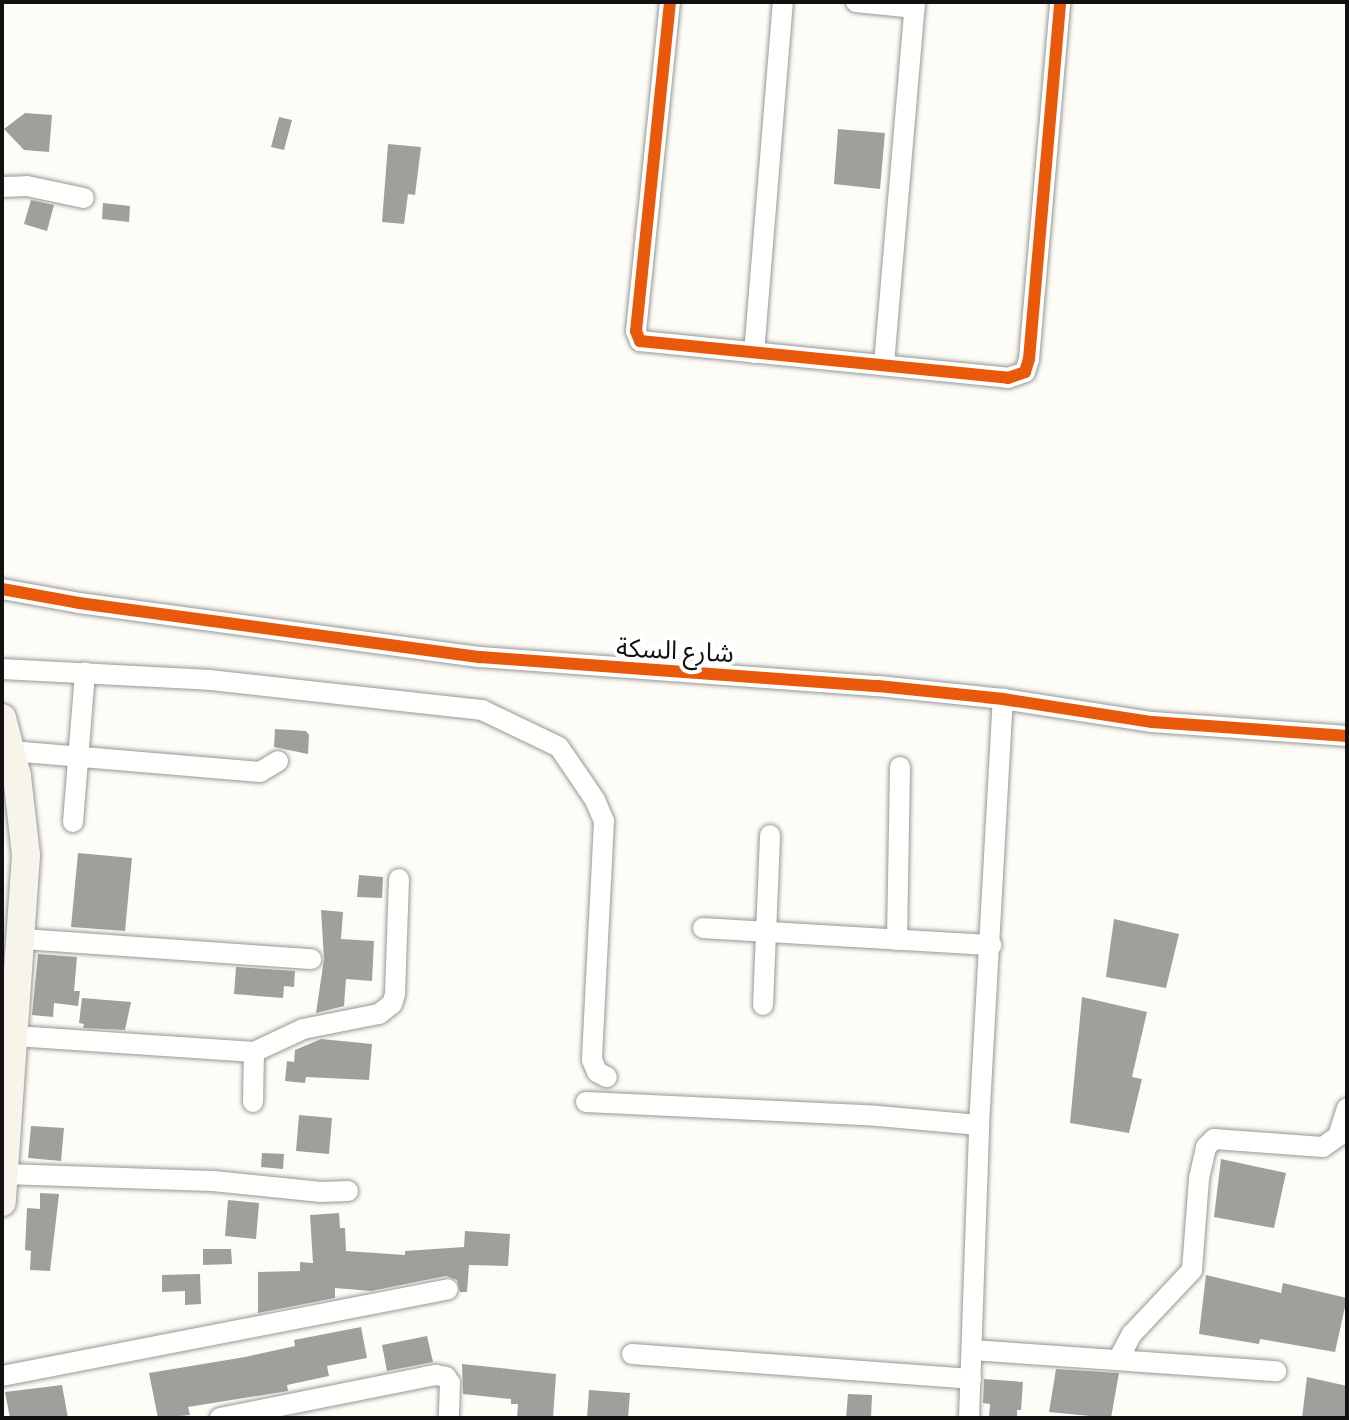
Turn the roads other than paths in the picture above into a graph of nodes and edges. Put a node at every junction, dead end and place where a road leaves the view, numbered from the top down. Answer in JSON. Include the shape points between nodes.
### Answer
{"nodes":[{"id":1,"x":670,"y":2,"type":"edge"},
{"id":2,"x":783,"y":2,"type":"edge"},
{"id":3,"x":856,"y":2,"type":"edge"},
{"id":4,"x":1060,"y":2,"type":"edge"},
{"id":5,"x":915,"y":5,"type":"edge"},
{"id":6,"x":2,"y":187,"type":"edge"},
{"id":7,"x":84,"y":198,"type":"dead end"},
{"id":8,"x":754,"y":353,"type":"junction"},
{"id":9,"x":884,"y":364,"type":"junction"},
{"id":10,"x":2,"y":589,"type":"edge"},
{"id":11,"x":2,"y":669,"type":"edge"},
{"id":12,"x":85,"y":672,"type":"junction"},
{"id":13,"x":1003,"y":699,"type":"junction"},
{"id":14,"x":2,"y":718,"type":"edge"},
{"id":15,"x":1347,"y":736,"type":"edge"},
{"id":16,"x":11,"y":751,"type":"junction"},
{"id":17,"x":78,"y":758,"type":"junction"},
{"id":18,"x":278,"y":761,"type":"dead end"},
{"id":19,"x":900,"y":767,"type":"dead end"},
{"id":20,"x":73,"y":822,"type":"dead end"},
{"id":21,"x":770,"y":835,"type":"dead end"},
{"id":22,"x":399,"y":879,"type":"dead end"},
{"id":23,"x":703,"y":928,"type":"dead end"},
{"id":24,"x":766,"y":932,"type":"junction"},
{"id":25,"x":23,"y":939,"type":"junction"},
{"id":26,"x":897,"y":940,"type":"junction"},
{"id":27,"x":992,"y":945,"type":"junction"},
{"id":28,"x":311,"y":959,"type":"dead end"},
{"id":29,"x":11,"y":970,"type":"edge"},
{"id":30,"x":763,"y":1005,"type":"dead end"},
{"id":31,"x":15,"y":1036,"type":"junction"},
{"id":32,"x":254,"y":1052,"type":"junction"},
{"id":33,"x":607,"y":1077,"type":"dead end"},
{"id":34,"x":253,"y":1102,"type":"dead end"},
{"id":35,"x":586,"y":1102,"type":"dead end"},
{"id":36,"x":1347,"y":1108,"type":"edge"},
{"id":37,"x":979,"y":1125,"type":"junction"},
{"id":38,"x":4,"y":1174,"type":"junction"},
{"id":39,"x":348,"y":1191,"type":"dead end"},
{"id":40,"x":2,"y":1202,"type":"edge"},
{"id":41,"x":448,"y":1289,"type":"dead end"},
{"id":42,"x":972,"y":1350,"type":"junction"},
{"id":43,"x":632,"y":1354,"type":"dead end"},
{"id":44,"x":1118,"y":1360,"type":"junction"},
{"id":45,"x":1276,"y":1371,"type":"dead end"},
{"id":46,"x":2,"y":1376,"type":"edge"},
{"id":47,"x":971,"y":1379,"type":"junction"},
{"id":48,"x":302,"y":1411,"type":"edge"},
{"id":49,"x":220,"y":1418,"type":"edge"},
{"id":50,"x":449,"y":1418,"type":"edge"},
{"id":51,"x":969,"y":1418,"type":"edge"}],
"edges":[{"from":1,"to":8,"type":"street","via":[[636,331],[643,344]]},
{"from":2,"to":8,"type":"street"},
{"from":3,"to":5,"type":"street"},
{"from":4,"to":9,"type":"street","via":[[1025,372],[1008,378]]},
{"from":5,"to":9,"type":"street"},
{"from":6,"to":7,"type":"street","via":[[27,186]]},
{"from":8,"to":9,"type":"street"},
{"from":10,"to":13,"type":"street","name":"شارع السكة","via":[[480,657]]},
{"from":11,"to":12,"type":"street"},
{"from":12,"to":17,"type":"street"},
{"from":12,"to":33,"type":"street","via":[[482,710],[559,747],[604,821],[592,1060],[597,1072]]},
{"from":13,"to":15,"type":"street","name":"شارع السكة","via":[[1152,722]]},
{"from":13,"to":27,"type":"street"},
{"from":14,"to":16,"type":"main road"},
{"from":16,"to":17,"type":"street"},
{"from":16,"to":25,"type":"main road","via":[[24,828]]},
{"from":17,"to":18,"type":"street","via":[[260,772]]},
{"from":17,"to":20,"type":"street"},
{"from":19,"to":26,"type":"street"},
{"from":21,"to":24,"type":"street"},
{"from":22,"to":32,"type":"street","via":[[392,1004],[379,1014],[303,1029]]},
{"from":23,"to":24,"type":"street"},
{"from":24,"to":26,"type":"street"},
{"from":24,"to":30,"type":"street"},
{"from":25,"to":28,"type":"street"},
{"from":25,"to":29,"type":"main road"},
{"from":26,"to":27,"type":"street"},
{"from":27,"to":37,"type":"street"},
{"from":29,"to":31,"type":"main road"},
{"from":31,"to":32,"type":"street"},
{"from":31,"to":38,"type":"main road"},
{"from":32,"to":34,"type":"street"},
{"from":35,"to":37,"type":"street"},
{"from":36,"to":44,"type":"street","via":[[1338,1136],[1323,1147],[1214,1139],[1206,1147],[1192,1270],[1132,1334]]},
{"from":37,"to":42,"type":"street"},
{"from":38,"to":39,"type":"street"},
{"from":38,"to":40,"type":"main road"},
{"from":41,"to":46,"type":"street"},
{"from":42,"to":44,"type":"street"},
{"from":42,"to":47,"type":"street"},
{"from":43,"to":47,"type":"street"},
{"from":44,"to":45,"type":"street"},
{"from":47,"to":51,"type":"street"},
{"from":48,"to":49,"type":"street"},
{"from":48,"to":50,"type":"street","via":[[436,1375],[450,1383]]}]}
